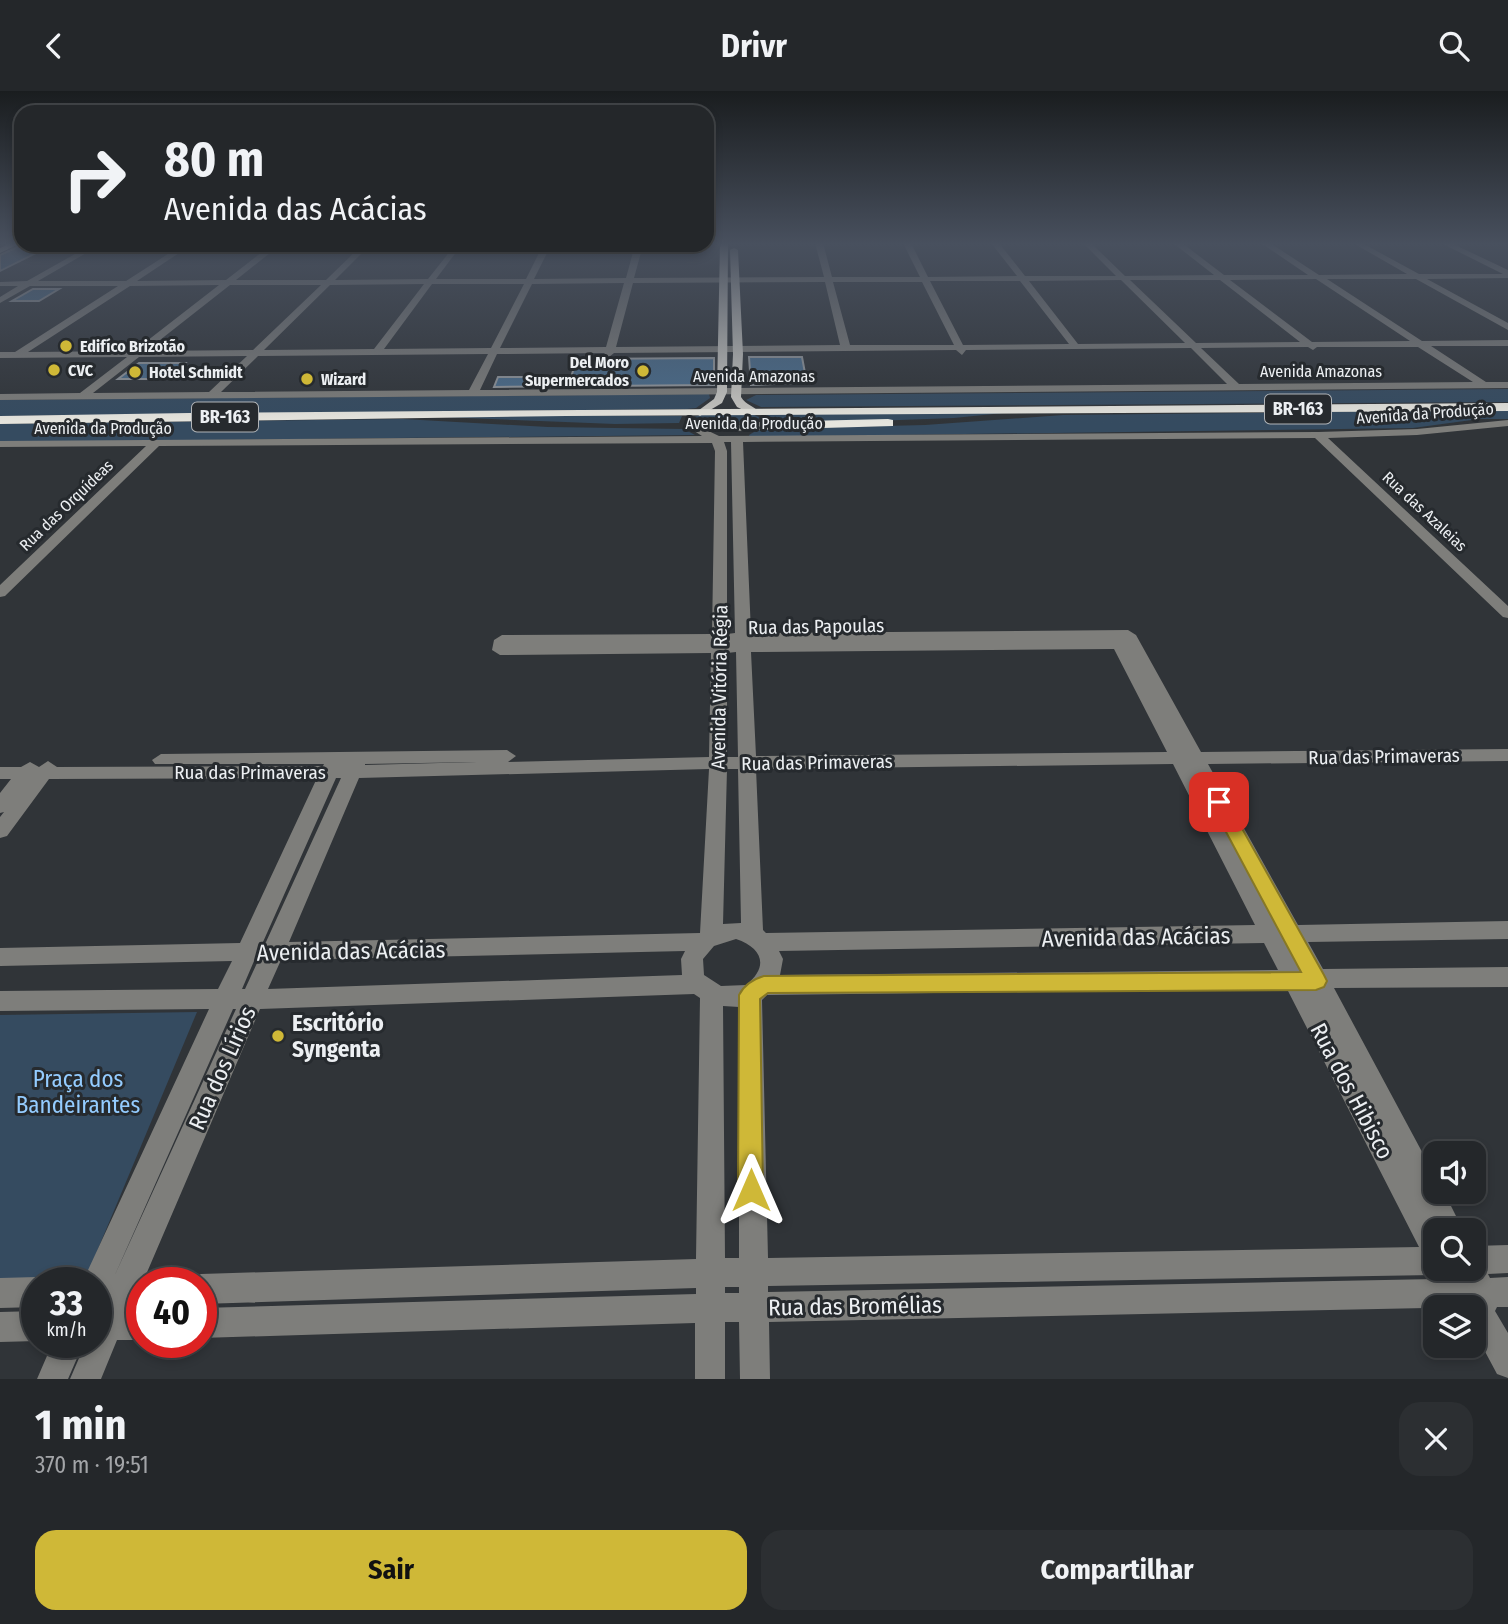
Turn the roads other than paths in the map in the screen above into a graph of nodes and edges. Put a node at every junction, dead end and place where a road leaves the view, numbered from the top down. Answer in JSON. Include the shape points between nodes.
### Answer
{"nodes":[{"id":1,"x":98,"y":303,"type":"edge"},
{"id":2,"x":203,"y":303,"type":"edge"},
{"id":3,"x":307,"y":303,"type":"edge"},
{"id":4,"x":413,"y":303,"type":"edge"},
{"id":5,"x":519,"y":303,"type":"edge"},
{"id":6,"x":623,"y":303,"type":"edge"},
{"id":7,"x":724,"y":303,"type":"edge"},
{"id":8,"x":737,"y":303,"type":"edge"},
{"id":9,"x":835,"y":303,"type":"edge"},
{"id":10,"x":938,"y":303,"type":"edge"},
{"id":11,"x":1042,"y":303,"type":"edge"},
{"id":12,"x":1149,"y":303,"type":"edge"},
{"id":13,"x":1254,"y":303,"type":"edge"},
{"id":14,"x":1358,"y":303,"type":"edge"},
{"id":15,"x":1466,"y":303,"type":"edge"},
{"id":16,"x":1508,"y":327,"type":"edge"},
{"id":17,"x":1508,"y":345,"type":"edge"},
{"id":18,"x":1424,"y":346,"type":"junction"},
{"id":19,"x":1076,"y":347,"type":"junction"},
{"id":20,"x":1314,"y":347,"type":"junction"},
{"id":21,"x":1196,"y":348,"type":"junction"},
{"id":22,"x":846,"y":349,"type":"junction"},
{"id":23,"x":962,"y":350,"type":"junction"},
{"id":24,"x":377,"y":352,"type":"junction"},
{"id":25,"x":724,"y":352,"type":"junction"},
{"id":26,"x":738,"y":352,"type":"junction"},
{"id":27,"x":495,"y":353,"type":"junction"},
{"id":28,"x":610,"y":353,"type":"junction"},
{"id":29,"x":17,"y":355,"type":"junction"},
{"id":30,"x":252,"y":355,"type":"junction"},
{"id":31,"x":132,"y":356,"type":"junction"},
{"id":32,"x":0,"y":357,"type":"edge"},
{"id":33,"x":1484,"y":385,"type":"junction"},
{"id":34,"x":1508,"y":385,"type":"edge"},
{"id":35,"x":1236,"y":387,"type":"junction"},
{"id":36,"x":736,"y":391,"type":"junction"},
{"id":37,"x":722,"y":392,"type":"junction"},
{"id":38,"x":473,"y":393,"type":"junction"},
{"id":39,"x":212,"y":395,"type":"junction"},
{"id":40,"x":83,"y":396,"type":"junction"},
{"id":41,"x":0,"y":397,"type":"edge"},
{"id":42,"x":1508,"y":407,"type":"edge"},
{"id":43,"x":0,"y":411,"type":"edge"},
{"id":44,"x":1087,"y":411,"type":"junction"},
{"id":45,"x":754,"y":412,"type":"junction"},
{"id":46,"x":700,"y":413,"type":"junction"},
{"id":47,"x":383,"y":415,"type":"junction"},
{"id":48,"x":66,"y":419,"type":"junction"},
{"id":49,"x":0,"y":420,"type":"edge"},
{"id":50,"x":1508,"y":423,"type":"edge"},
{"id":51,"x":694,"y":427,"type":"junction"},
{"id":52,"x":755,"y":427,"type":"junction"},
{"id":53,"x":1318,"y":435,"type":"junction"},
{"id":54,"x":717,"y":439,"type":"junction"},
{"id":55,"x":737,"y":439,"type":"junction"},
{"id":56,"x":151,"y":443,"type":"junction"},
{"id":57,"x":0,"y":444,"type":"edge"},
{"id":58,"x":3,"y":584,"type":"edge"},
{"id":59,"x":1508,"y":614,"type":"edge"},
{"id":60,"x":1123,"y":639,"type":"joint"},
{"id":61,"x":719,"y":643,"type":"junction"},
{"id":62,"x":744,"y":643,"type":"junction"},
{"id":63,"x":501,"y":645,"type":"dead end"},
{"id":64,"x":1508,"y":744,"type":"edge"},
{"id":65,"x":1183,"y":754,"type":"junction"},
{"id":66,"x":1508,"y":754,"type":"edge"},
{"id":67,"x":718,"y":758,"type":"junction"},
{"id":68,"x":747,"y":758,"type":"junction"},
{"id":69,"x":0,"y":762,"type":"edge"},
{"id":70,"x":344,"y":765,"type":"junction"},
{"id":71,"x":39,"y":767,"type":"junction"},
{"id":72,"x":0,"y":773,"type":"edge"},
{"id":73,"x":0,"y":806,"type":"edge"},
{"id":74,"x":0,"y":831,"type":"edge"},
{"id":75,"x":1508,"y":930,"type":"edge"},
{"id":76,"x":1280,"y":935,"type":"junction"},
{"id":77,"x":757,"y":937,"type":"junction"},
{"id":78,"x":707,"y":939,"type":"junction"},
{"id":79,"x":247,"y":953,"type":"junction"},
{"id":80,"x":273,"y":953,"type":"junction"},
{"id":81,"x":0,"y":957,"type":"edge"},
{"id":82,"x":1508,"y":977,"type":"edge"},
{"id":83,"x":1306,"y":981,"type":"junction"},
{"id":84,"x":706,"y":989,"type":"junction"},
{"id":85,"x":757,"y":990,"type":"junction"},
{"id":86,"x":226,"y":997,"type":"junction"},
{"id":87,"x":253,"y":999,"type":"junction"},
{"id":88,"x":0,"y":1001,"type":"edge"},
{"id":89,"x":1443,"y":1218,"type":"edge"},
{"id":90,"x":1423,"y":1224,"type":"edge"},
{"id":91,"x":1508,"y":1259,"type":"edge"},
{"id":92,"x":1486,"y":1260,"type":"edge"},
{"id":93,"x":1423,"y":1261,"type":"edge"},
{"id":94,"x":711,"y":1273,"type":"junction"},
{"id":95,"x":751,"y":1273,"type":"junction"},
{"id":96,"x":217,"y":1288,"type":"edge"},
{"id":97,"x":114,"y":1289,"type":"edge"},
{"id":98,"x":21,"y":1292,"type":"edge"},
{"id":99,"x":0,"y":1293,"type":"edge"},
{"id":100,"x":1475,"y":1294,"type":"edge"},
{"id":101,"x":712,"y":1308,"type":"junction"},
{"id":102,"x":753,"y":1308,"type":"junction"},
{"id":103,"x":217,"y":1323,"type":"edge"},
{"id":104,"x":21,"y":1326,"type":"edge"},
{"id":105,"x":0,"y":1327,"type":"edge"},
{"id":106,"x":62,"y":1358,"type":"edge"},
{"id":107,"x":92,"y":1358,"type":"edge"},
{"id":108,"x":1508,"y":1363,"type":"edge"},
{"id":109,"x":52,"y":1379,"type":"edge"},
{"id":110,"x":85,"y":1379,"type":"edge"},
{"id":111,"x":710,"y":1379,"type":"edge"},
{"id":112,"x":755,"y":1379,"type":"edge"}],
"edges":[{"from":1,"to":29,"type":"street"},
{"from":2,"to":31,"type":"street"},
{"from":3,"to":30,"type":"street"},
{"from":4,"to":24,"type":"street"},
{"from":5,"to":27,"type":"street"},
{"from":6,"to":28,"type":"street"},
{"from":7,"to":25,"type":"main road"},
{"from":8,"to":26,"type":"main road"},
{"from":9,"to":22,"type":"street"},
{"from":10,"to":23,"type":"street"},
{"from":11,"to":19,"type":"street"},
{"from":12,"to":21,"type":"street"},
{"from":13,"to":20,"type":"street"},
{"from":14,"to":18,"type":"street"},
{"from":15,"to":16,"type":"street"},
{"from":17,"to":18,"type":"street"},
{"from":18,"to":20,"type":"street"},
{"from":18,"to":33,"type":"street"},
{"from":19,"to":21,"type":"street"},
{"from":19,"to":23,"type":"street"},
{"from":20,"to":21,"type":"street"},
{"from":21,"to":23,"type":"street"},
{"from":21,"to":35,"type":"street"},
{"from":22,"to":23,"type":"street"},
{"from":22,"to":26,"type":"street"},
{"from":23,"to":26,"type":"street"},
{"from":24,"to":27,"type":"street"},
{"from":24,"to":30,"type":"street"},
{"from":25,"to":26,"type":"street"},
{"from":25,"to":28,"type":"street"},
{"from":25,"to":37,"type":"main road"},
{"from":26,"to":36,"type":"main road"},
{"from":27,"to":28,"type":"street"},
{"from":27,"to":30,"type":"street"},
{"from":27,"to":38,"type":"street"},
{"from":29,"to":31,"type":"street"},
{"from":29,"to":32,"type":"street"},
{"from":30,"to":31,"type":"street"},
{"from":30,"to":39,"type":"street"},
{"from":31,"to":32,"type":"street"},
{"from":31,"to":40,"type":"street"},
{"from":33,"to":34,"type":"street","name":"Avenida Amazonas"},
{"from":33,"to":35,"type":"street","name":"Avenida Amazonas"},
{"from":35,"to":36,"type":"street","name":"Avenida Amazonas"},
{"from":36,"to":37,"type":"street","name":"Avenida Amazonas"},
{"from":36,"to":45,"type":"main road","via":[[741,405]]},
{"from":37,"to":38,"type":"street","name":"Avenida Amazonas"},
{"from":37,"to":46,"type":"main road","via":[[718,401]]},
{"from":38,"to":39,"type":"street","name":"Avenida Amazonas"},
{"from":39,"to":40,"type":"street","name":"Avenida Amazonas"},
{"from":40,"to":41,"type":"street","name":"Avenida Amazonas"},
{"from":42,"to":44,"type":"highway","number":"BR-163"},
{"from":43,"to":48,"type":"highway"},
{"from":44,"to":45,"type":"highway","number":"BR-163"},
{"from":44,"to":52,"type":"highway","number":"BR-163"},
{"from":45,"to":46,"type":"highway","number":"BR-163"},
{"from":45,"to":52,"type":"highway","via":[[765,420]]},
{"from":46,"to":47,"type":"highway","number":"BR-163"},
{"from":46,"to":51,"type":"highway","via":[[689,419]]},
{"from":47,"to":48,"type":"highway","number":"BR-163"},
{"from":47,"to":51,"type":"highway","number":"BR-163"},
{"from":48,"to":49,"type":"highway","number":"BR-163"},
{"from":50,"to":53,"type":"street","name":"Avenida da Produção"},
{"from":51,"to":52,"type":"highway","number":"BR-163"},
{"from":51,"to":54,"type":"street"},
{"from":52,"to":55,"type":"street"},
{"from":53,"to":55,"type":"street","name":"Avenida da Produção"},
{"from":53,"to":59,"type":"street","name":"Rua das Azaleias"},
{"from":54,"to":55,"type":"street","name":"Avenida da Produção"},
{"from":54,"to":56,"type":"street","name":"Avenida da Produção"},
{"from":54,"to":61,"type":"street","name":"Avenida Vitória Régia","via":[[721,451]]},
{"from":55,"to":62,"type":"street","name":"Avenida Vitória Régia"},
{"from":56,"to":57,"type":"street","name":"Avenida da Produção"},
{"from":56,"to":58,"type":"street","name":"Rua das Orquídeas"},
{"from":60,"to":62,"type":"street","name":"Rua das Papoulas"},
{"from":60,"to":65,"type":"street","name":"Rua dos Hibisco"},
{"from":61,"to":62,"type":"street","name":"Rua das Papoulas"},
{"from":61,"to":63,"type":"street","name":"Rua das Papoulas"},
{"from":61,"to":67,"type":"street","name":"Avenida Vitória Régia"},
{"from":62,"to":68,"type":"street","name":"Avenida Vitória Régia"},
{"from":64,"to":65,"type":"street","name":"Rua das Primaveras"},
{"from":65,"to":66,"type":"street","name":"Rua das Primaveras"},
{"from":65,"to":68,"type":"street","name":"Rua das Primaveras"},
{"from":65,"to":76,"type":"street","name":"Rua dos Hibisco"},
{"from":67,"to":68,"type":"street","name":"Rua das Primaveras"},
{"from":67,"to":70,"type":"street","name":"Rua das Primaveras"},
{"from":67,"to":78,"type":"street","name":"Avenida Vitória Régia"},
{"from":68,"to":77,"type":"street","name":"Avenida Vitória Régia"},
{"from":69,"to":71,"type":"street","name":"Rua das Primaveras"},
{"from":70,"to":71,"type":"street","name":"Rua das Primaveras"},
{"from":70,"to":79,"type":"street","name":"Rua dos Lírios"},
{"from":70,"to":80,"type":"street","name":"Rua dos Lírios"},
{"from":71,"to":72,"type":"street","name":"Rua das Primaveras"},
{"from":71,"to":73,"type":"street"},
{"from":71,"to":74,"type":"street"},
{"from":75,"to":76,"type":"street","name":"Avenida das Acácias"},
{"from":76,"to":77,"type":"street","name":"Avenida das Acácias"},
{"from":76,"to":83,"type":"street","name":"Rua dos Hibisco"},
{"from":77,"to":78,"type":"street","via":[[736,930]]},
{"from":77,"to":85,"type":"street","via":[[773,966]]},
{"from":78,"to":80,"type":"street","name":"Avenida das Acácias"},
{"from":78,"to":84,"type":"street","via":[[695,951],[691,970]]},
{"from":79,"to":80,"type":"street","name":"Avenida das Acácias"},
{"from":79,"to":81,"type":"street","name":"Avenida das Acácias"},
{"from":79,"to":86,"type":"street","name":"Rua dos Lírios"},
{"from":80,"to":87,"type":"street","name":"Rua dos Lírios"},
{"from":82,"to":83,"type":"street"},
{"from":83,"to":85,"type":"street"},
{"from":83,"to":89,"type":"street","name":"Rua dos Hibisco"},
{"from":83,"to":90,"type":"street","name":"Rua dos Hibisco"},
{"from":84,"to":85,"type":"street","via":[[737,998]]},
{"from":84,"to":87,"type":"street"},
{"from":84,"to":94,"type":"street"},
{"from":85,"to":95,"type":"street"},
{"from":86,"to":87,"type":"street"},
{"from":86,"to":88,"type":"street"},
{"from":86,"to":97,"type":"street","name":"Rua dos Lírios"},
{"from":87,"to":97,"type":"street","name":"Rua dos Lírios"},
{"from":91,"to":92,"type":"street"},
{"from":93,"to":95,"type":"street","name":"Rua das Bromélias"},
{"from":94,"to":95,"type":"street","name":"Rua das Bromélias"},
{"from":94,"to":96,"type":"street","name":"Rua das Bromélias"},
{"from":94,"to":101,"type":"street"},
{"from":95,"to":102,"type":"street"},
{"from":98,"to":99,"type":"street"},
{"from":100,"to":102,"type":"street","name":"Rua das Bromélias"},
{"from":100,"to":108,"type":"street"},
{"from":101,"to":102,"type":"street","name":"Rua das Bromélias"},
{"from":101,"to":103,"type":"street","name":"Rua das Bromélias"},
{"from":101,"to":111,"type":"street"},
{"from":102,"to":112,"type":"street"},
{"from":104,"to":105,"type":"street"},
{"from":106,"to":109,"type":"street"},
{"from":107,"to":110,"type":"street","name":"Rua dos Lírios"}]}
